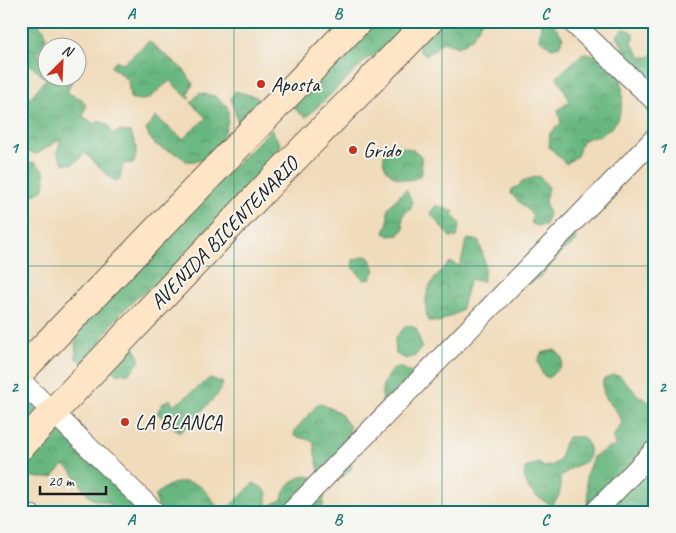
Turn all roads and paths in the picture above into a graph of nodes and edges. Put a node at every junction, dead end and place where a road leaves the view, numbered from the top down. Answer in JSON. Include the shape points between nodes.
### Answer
{"nodes":[{"id":1,"x":358,"y":21,"type":"edge"},
{"id":2,"x":429,"y":21,"type":"edge"},
{"id":3,"x":571,"y":21,"type":"edge"},
{"id":4,"x":655,"y":101,"type":"edge"},
{"id":5,"x":655,"y":138,"type":"edge"},
{"id":6,"x":21,"y":370,"type":"edge"},
{"id":7,"x":21,"y":381,"type":"edge"},
{"id":8,"x":53,"y":412,"type":"junction"},
{"id":9,"x":21,"y":446,"type":"edge"},
{"id":10,"x":655,"y":450,"type":"edge"},
{"id":11,"x":155,"y":512,"type":"edge"},
{"id":12,"x":291,"y":512,"type":"edge"},
{"id":13,"x":595,"y":512,"type":"edge"}],
"edges":[{"from":1,"to":6,"type":"street"},
{"from":2,"to":8,"type":"street","name":"AVENIDA BICENTENARIO"},
{"from":3,"to":4,"type":"street"},
{"from":5,"to":12,"type":"street"},
{"from":7,"to":8,"type":"street"},
{"from":8,"to":9,"type":"street","name":"AVENIDA BICENTENARIO"},
{"from":8,"to":11,"type":"street"},
{"from":10,"to":13,"type":"street"}]}
